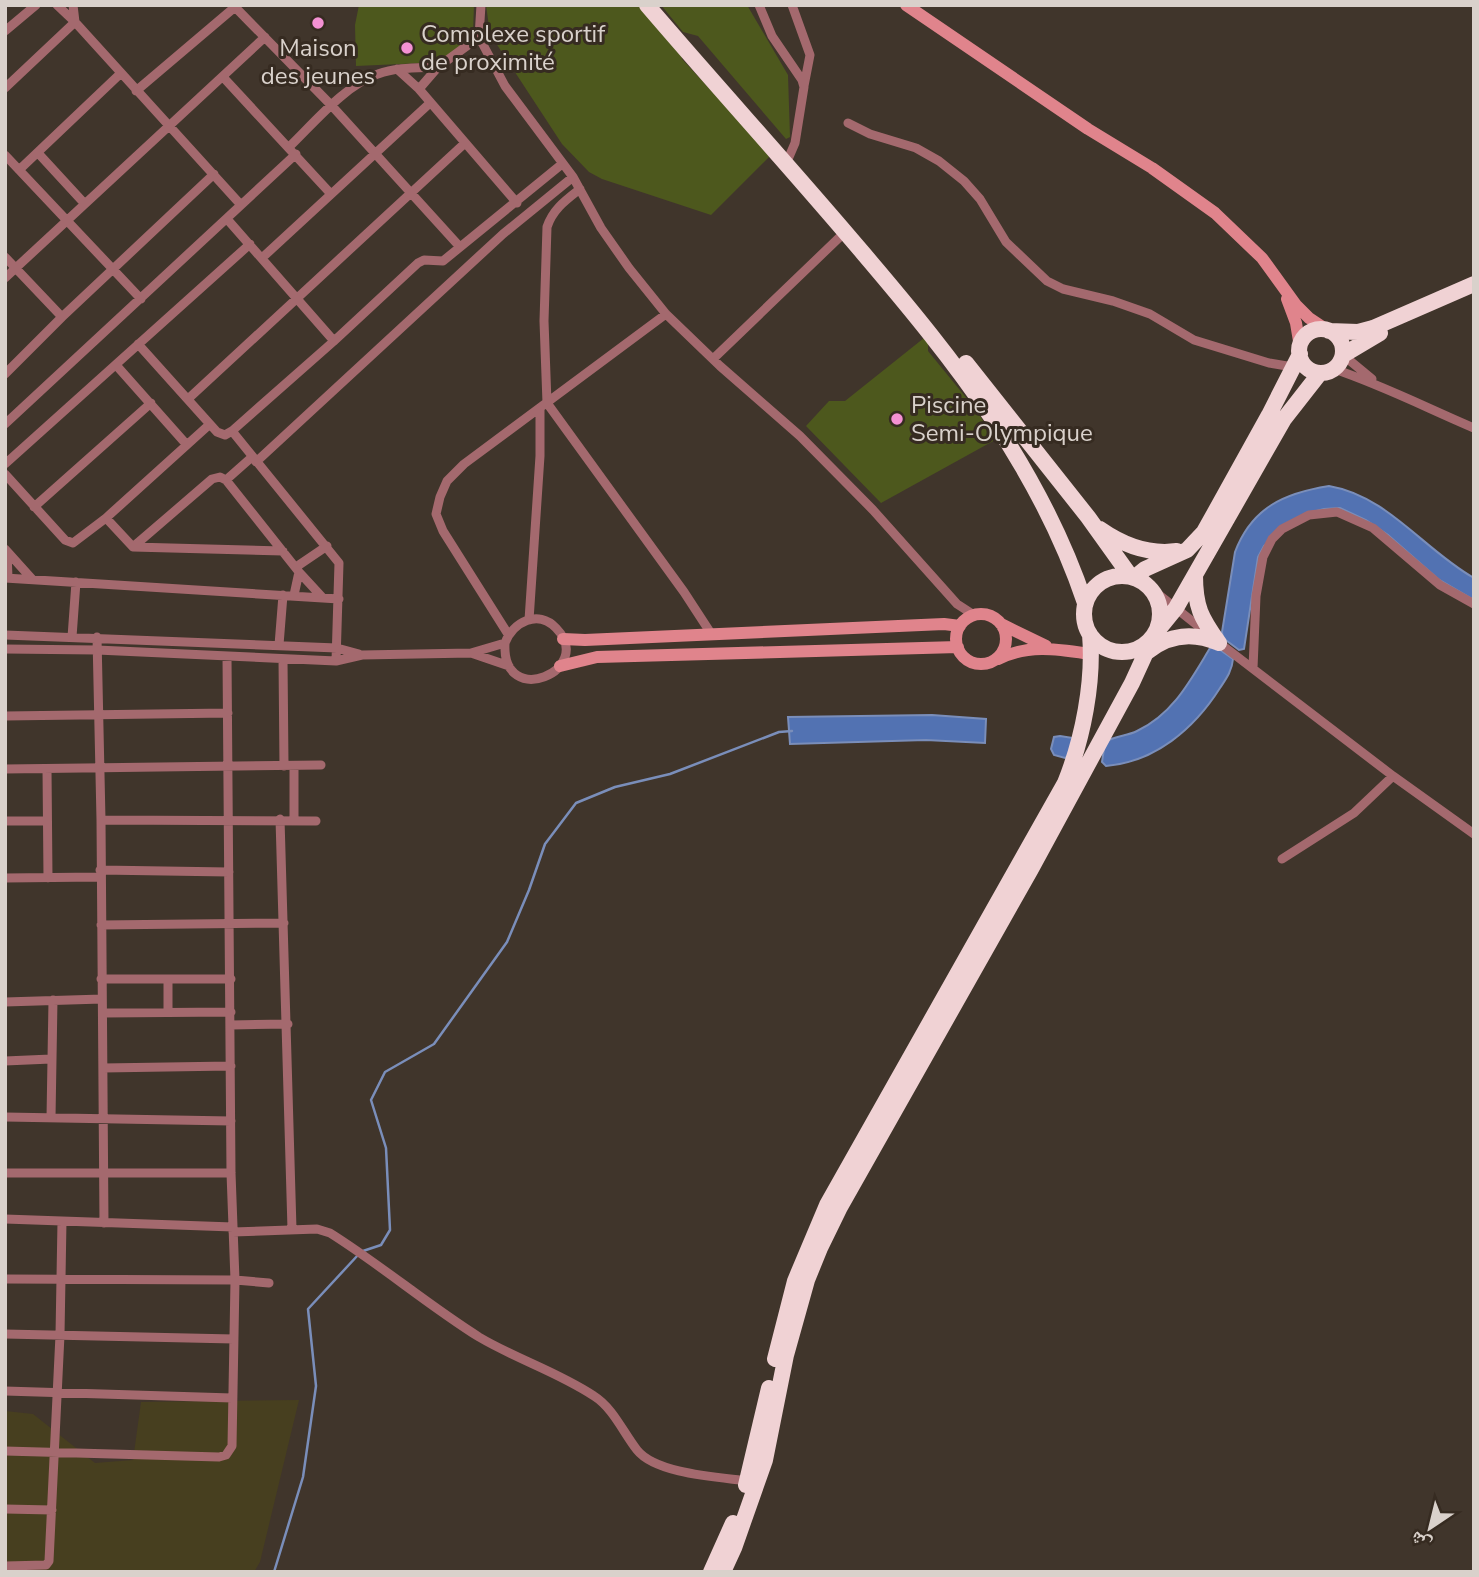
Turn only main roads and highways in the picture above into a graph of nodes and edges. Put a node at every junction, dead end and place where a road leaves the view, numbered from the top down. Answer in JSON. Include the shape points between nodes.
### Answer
{"nodes":[{"id":1,"x":647,"y":5,"type":"edge"},
{"id":2,"x":657,"y":5,"type":"edge"},
{"id":3,"x":1474,"y":284,"type":"edge"},
{"id":4,"x":1474,"y":292,"type":"edge"},
{"id":5,"x":1328,"y":331,"type":"junction"},
{"id":6,"x":1298,"y":356,"type":"junction"},
{"id":7,"x":1332,"y":365,"type":"junction"},
{"id":8,"x":1088,"y":517,"type":"junction"},
{"id":9,"x":1187,"y":550,"type":"junction"},
{"id":10,"x":1195,"y":573,"type":"junction"},
{"id":11,"x":1138,"y":580,"type":"junction"},
{"id":12,"x":1085,"y":603,"type":"junction"},
{"id":13,"x":1090,"y":634,"type":"junction"},
{"id":14,"x":1154,"y":635,"type":"junction"},
{"id":15,"x":1145,"y":654,"type":"junction"},
{"id":16,"x":1080,"y":764,"type":"junction"},
{"id":17,"x":711,"y":1572,"type":"edge"},
{"id":18,"x":723,"y":1572,"type":"edge"}],
"edges":[{"from":1,"to":12,"type":"highway","via":[[936,338],[995,421],[1048,513]]},
{"from":2,"to":8,"type":"highway","via":[[944,334]]},
{"from":3,"to":5,"type":"highway","via":[[1373,328]]},
{"from":4,"to":7,"type":"highway","via":[[1399,324]]},
{"from":5,"to":6,"type":"highway","via":[[1313,331],[1302,340]]},
{"from":5,"to":7,"type":"highway","via":[[1340,341]]},
{"from":6,"to":7,"type":"highway","via":[[1306,367]]},
{"from":6,"to":9,"type":"highway","via":[[1208,525]]},
{"from":7,"to":10,"type":"highway","via":[[1284,419]]},
{"from":8,"to":9,"type":"highway","via":[[1112,537],[1141,549]]},
{"from":8,"to":11,"type":"highway"},
{"from":9,"to":11,"type":"highway","via":[[1145,569]]},
{"from":10,"to":14,"type":"highway"},
{"from":10,"to":15,"type":"highway","via":[[1196,606],[1219,643],[1181,636]]},
{"from":11,"to":12,"type":"highway","via":[[1120,575],[1108,578],[1090,592]]},
{"from":11,"to":14,"type":"highway","via":[[1154,593],[1160,610]]},
{"from":12,"to":13,"type":"highway","via":[[1084,619]]},
{"from":13,"to":14,"type":"highway","via":[[1116,651],[1137,649]]},
{"from":13,"to":16,"type":"highway"},
{"from":14,"to":15,"type":"highway"},
{"from":15,"to":16,"type":"highway","via":[[1103,734]]},
{"from":16,"to":17,"type":"highway","via":[[1065,783],[827,1205],[794,1281],[748,1481]]},
{"from":16,"to":18,"type":"highway","via":[[820,1248],[793,1330],[765,1460]]}]}
